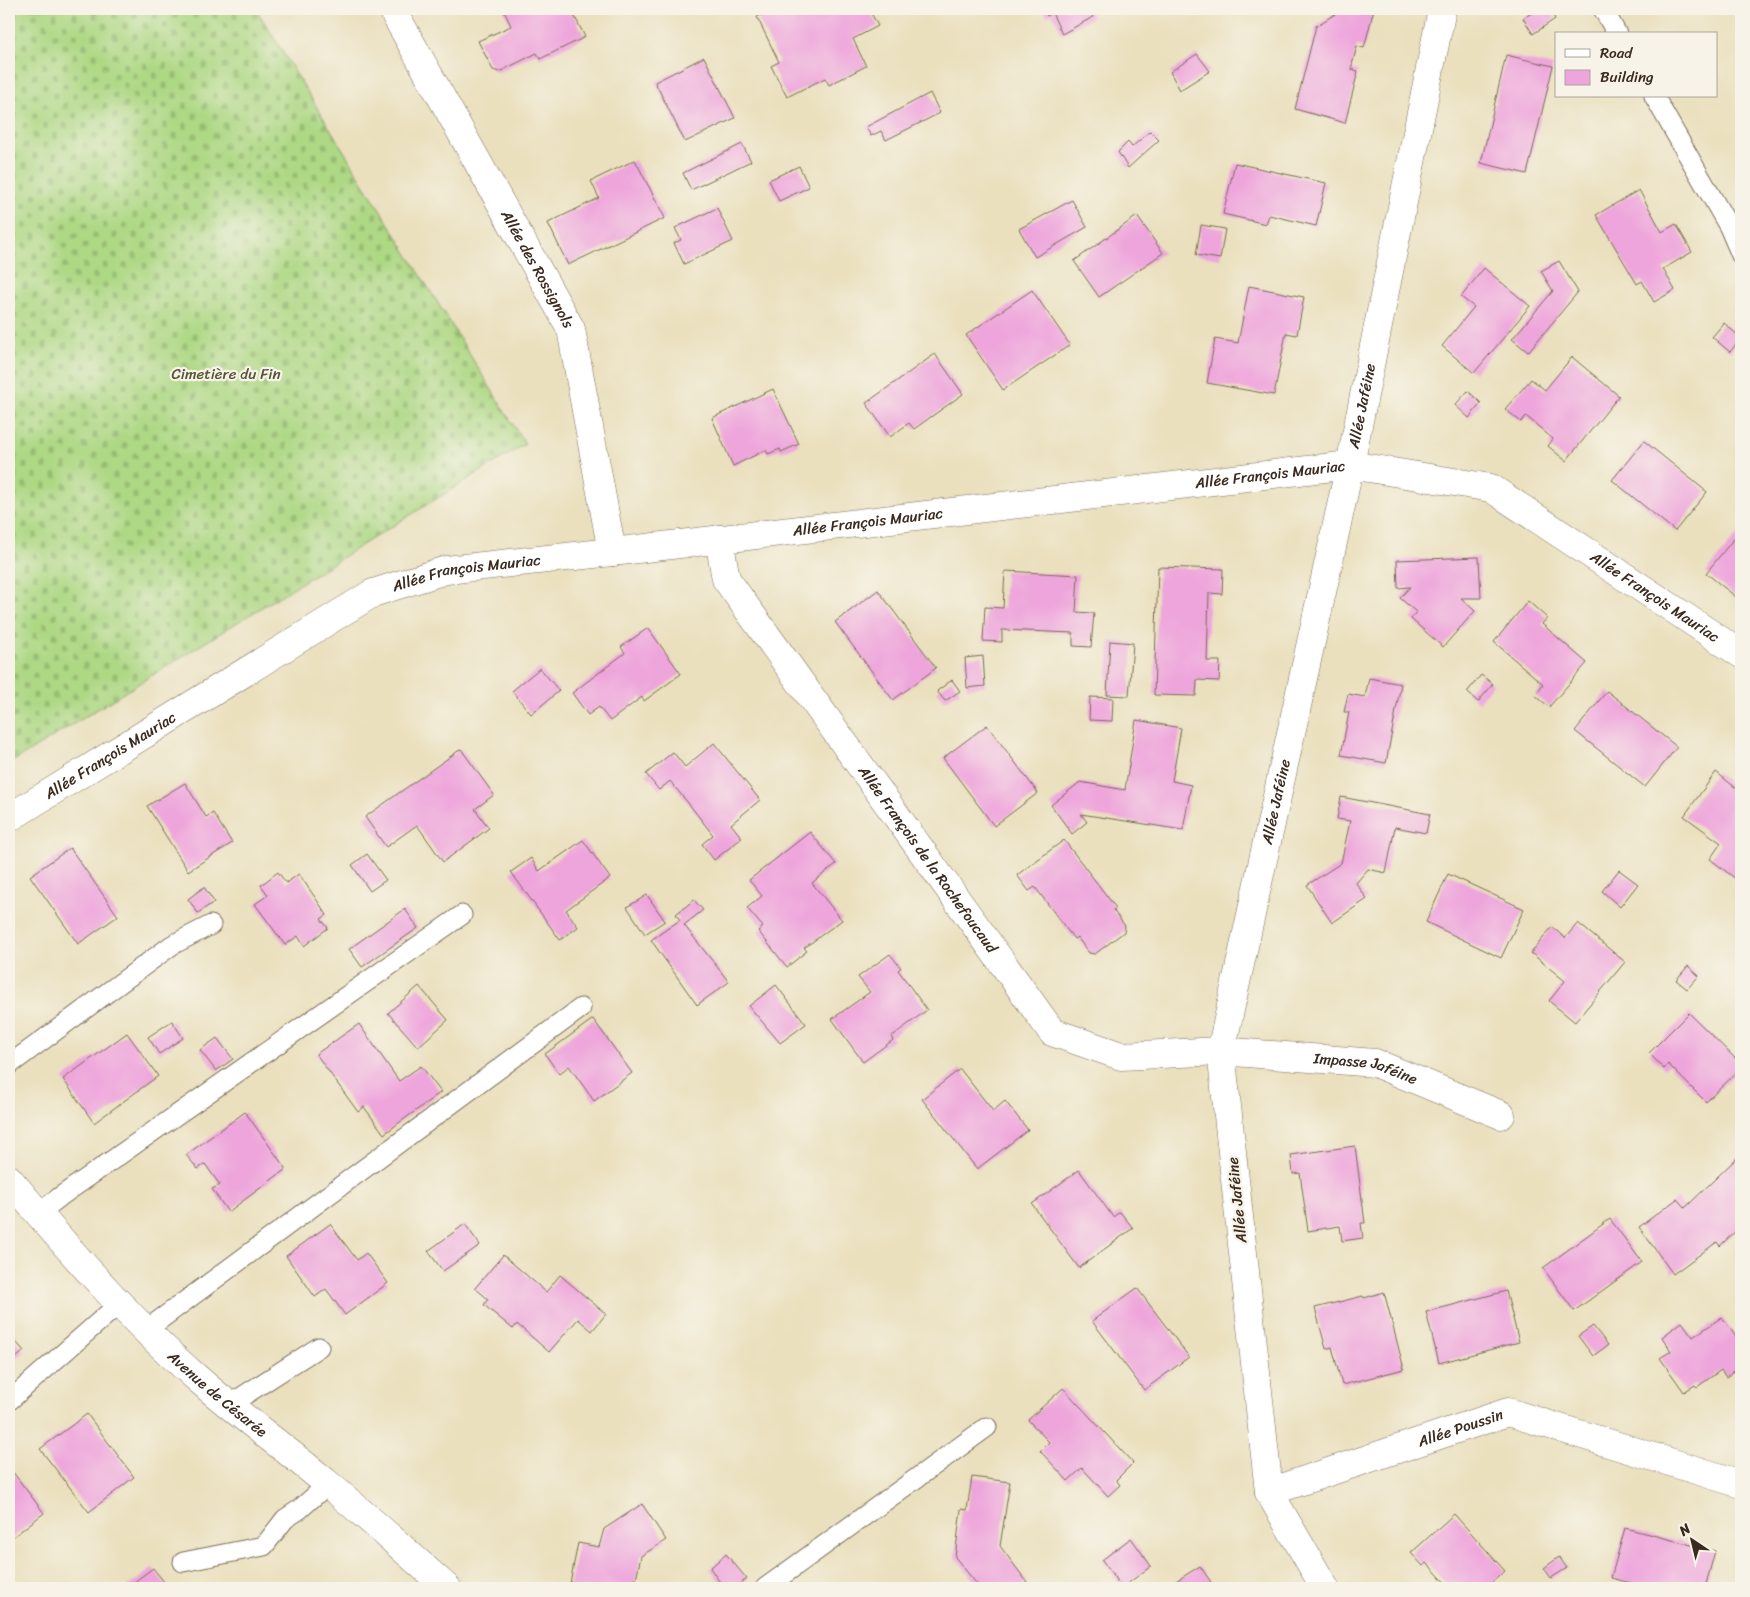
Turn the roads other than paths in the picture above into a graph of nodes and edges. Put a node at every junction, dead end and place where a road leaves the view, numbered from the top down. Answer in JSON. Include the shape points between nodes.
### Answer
{"nodes":[{"id":1,"x":392,"y":9,"type":"edge"},
{"id":2,"x":1442,"y":9,"type":"edge"},
{"id":3,"x":1603,"y":9,"type":"edge"},
{"id":4,"x":1617,"y":32,"type":"edge"},
{"id":5,"x":1655,"y":98,"type":"edge"},
{"id":6,"x":1741,"y":255,"type":"edge"},
{"id":7,"x":1350,"y":465,"type":"junction"},
{"id":8,"x":719,"y":539,"type":"junction"},
{"id":9,"x":612,"y":552,"type":"junction"},
{"id":10,"x":1741,"y":654,"type":"edge"},
{"id":11,"x":9,"y":818,"type":"edge"},
{"id":12,"x":462,"y":915,"type":"dead end"},
{"id":13,"x":211,"y":925,"type":"dead end"},
{"id":14,"x":581,"y":1008,"type":"dead end"},
{"id":15,"x":1222,"y":1050,"type":"junction"},
{"id":16,"x":9,"y":1065,"type":"edge"},
{"id":17,"x":1501,"y":1116,"type":"dead end"},
{"id":18,"x":9,"y":1179,"type":"edge"},
{"id":19,"x":38,"y":1214,"type":"junction"},
{"id":20,"x":120,"y":1303,"type":"junction"},
{"id":21,"x":146,"y":1330,"type":"junction"},
{"id":22,"x":319,"y":1347,"type":"dead end"},
{"id":23,"x":9,"y":1401,"type":"edge"},
{"id":24,"x":229,"y":1405,"type":"junction"},
{"id":25,"x":987,"y":1427,"type":"dead end"},
{"id":26,"x":328,"y":1484,"type":"junction"},
{"id":27,"x":1741,"y":1484,"type":"edge"},
{"id":28,"x":1269,"y":1492,"type":"junction"},
{"id":29,"x":183,"y":1562,"type":"dead end"},
{"id":30,"x":448,"y":1588,"type":"edge"},
{"id":31,"x":765,"y":1588,"type":"edge"},
{"id":32,"x":1325,"y":1588,"type":"edge"}],
"edges":[{"from":1,"to":9,"type":"street","name":"Allée des Rossignols","via":[[571,329]]},
{"from":2,"to":7,"type":"street","name":"Allée Jaféine"},
{"from":3,"to":4,"type":"lane"},
{"from":5,"to":6,"type":"lane","via":[[1729,227]]},
{"from":7,"to":8,"type":"street","name":"Allée François Mauriac"},
{"from":7,"to":10,"type":"street","name":"Allée François Mauriac","via":[[1491,488]]},
{"from":7,"to":15,"type":"street","name":"Allée Jaféine"},
{"from":8,"to":9,"type":"street","name":"Allée François Mauriac"},
{"from":8,"to":15,"type":"street","name":"Allée François de la Rochefoucaud","via":[[726,579],[1052,1032],[1121,1056]]},
{"from":9,"to":11,"type":"street","name":"Allée François Mauriac","via":[[446,570],[373,593]]},
{"from":12,"to":19,"type":"lane"},
{"from":13,"to":16,"type":"lane","via":[[172,945]]},
{"from":14,"to":21,"type":"lane"},
{"from":15,"to":17,"type":"street","name":"Impasse Jaféine","via":[[1375,1064]]},
{"from":15,"to":28,"type":"street","name":"Allée Jaféine"},
{"from":18,"to":19,"type":"street","name":"Avenue de Césarée"},
{"from":19,"to":20,"type":"street","name":"Avenue de Césarée"},
{"from":20,"to":21,"type":"street","name":"Avenue de Césarée"},
{"from":20,"to":23,"type":"lane"},
{"from":21,"to":24,"type":"street","name":"Avenue de Césarée"},
{"from":22,"to":24,"type":"lane"},
{"from":24,"to":26,"type":"street","name":"Avenue de Césarée"},
{"from":25,"to":31,"type":"lane"},
{"from":26,"to":29,"type":"lane","via":[[285,1519],[264,1546]]},
{"from":26,"to":30,"type":"street","name":"Avenue de Césarée"},
{"from":27,"to":28,"type":"street","name":"Allée Poussin","via":[[1508,1412]]},
{"from":28,"to":32,"type":"street","name":"Allée Jaféine"}]}
